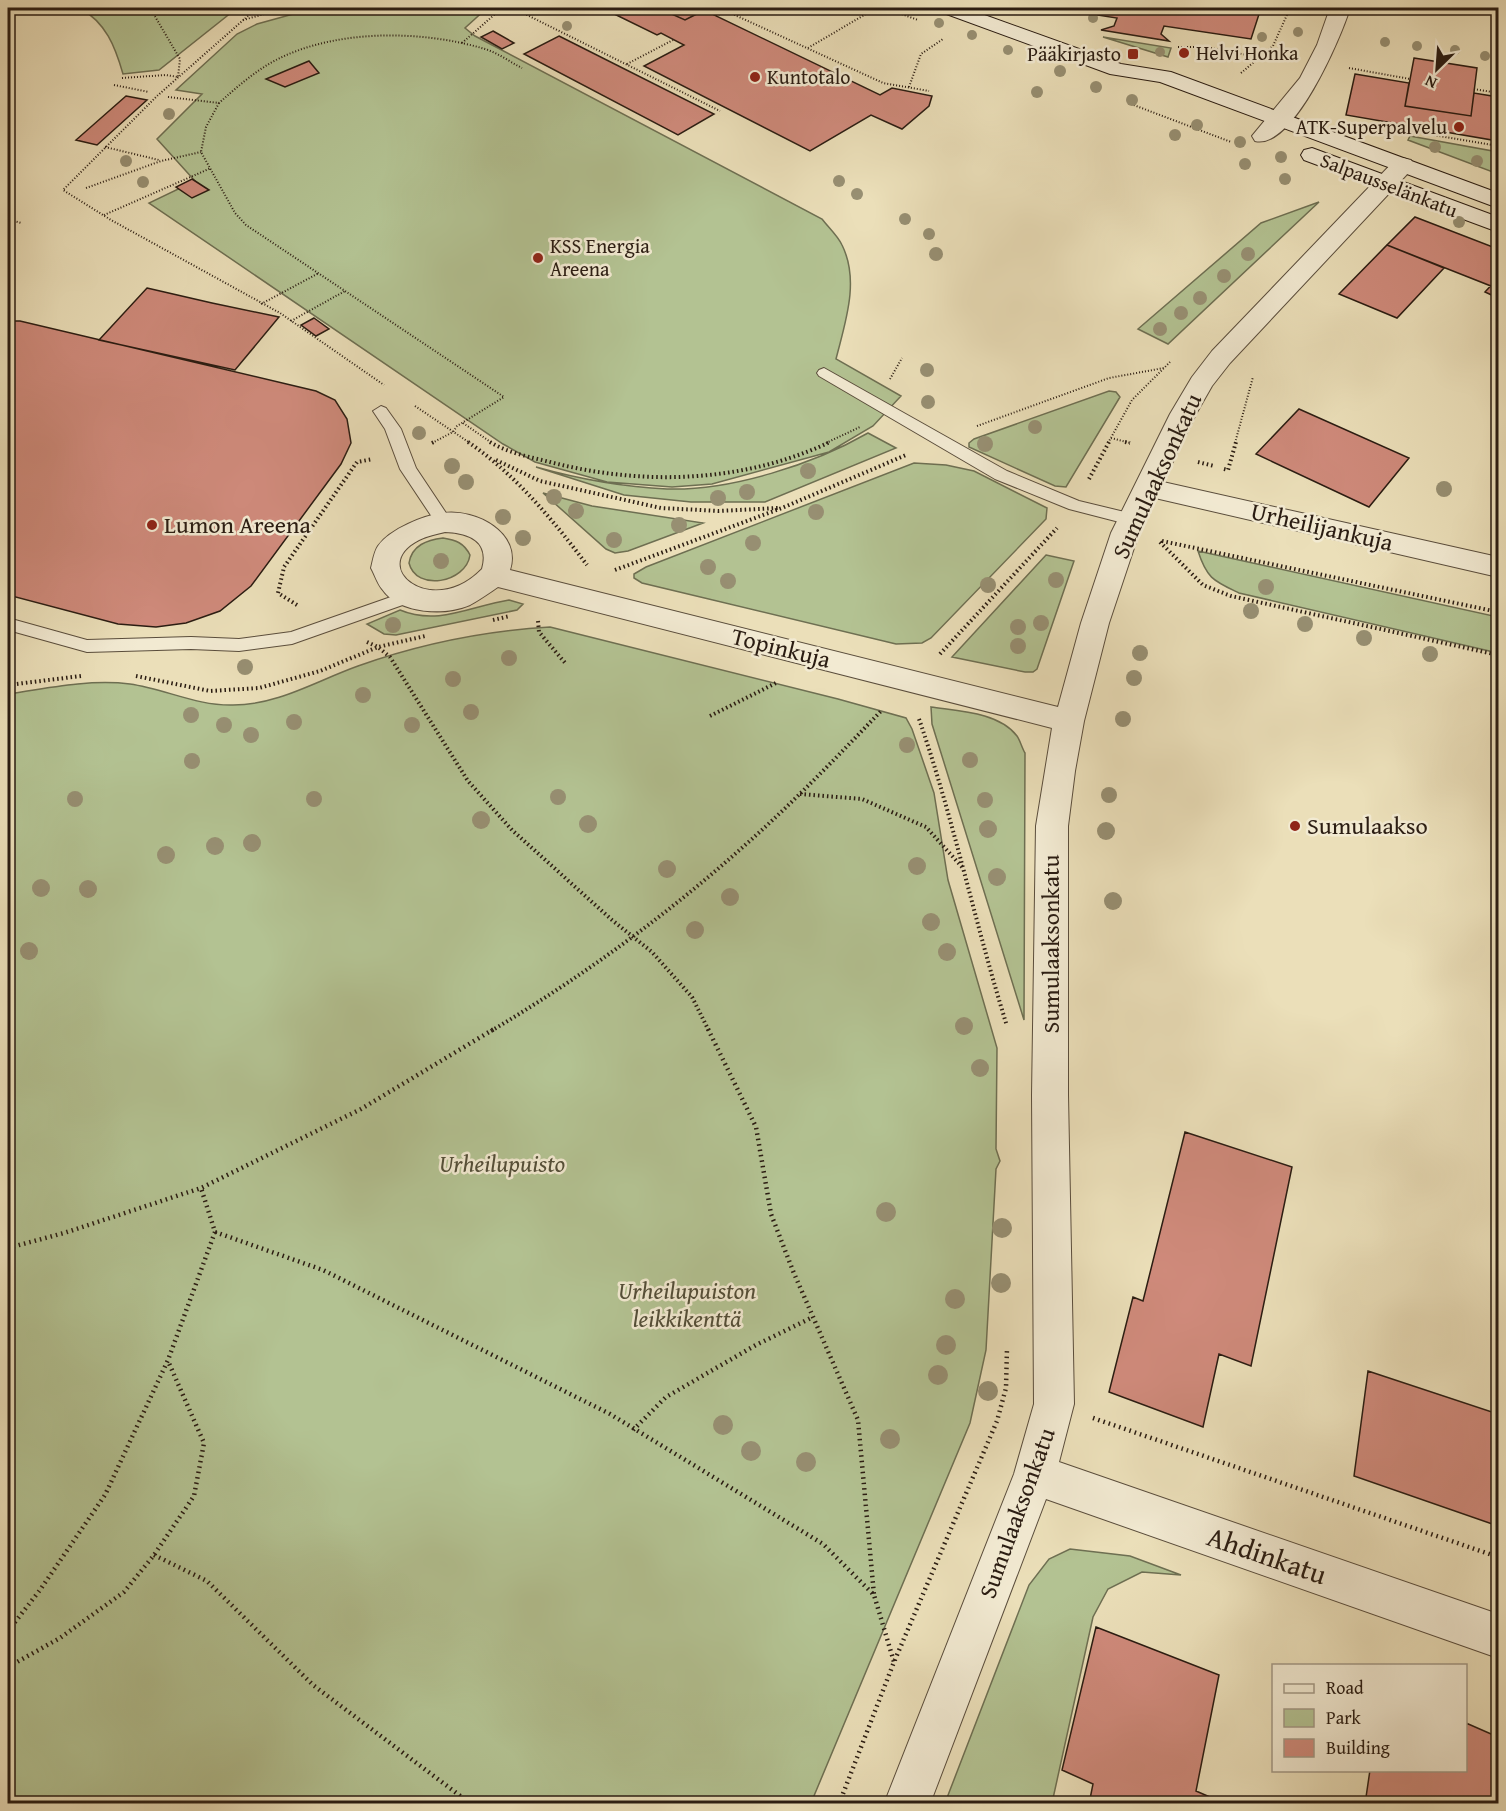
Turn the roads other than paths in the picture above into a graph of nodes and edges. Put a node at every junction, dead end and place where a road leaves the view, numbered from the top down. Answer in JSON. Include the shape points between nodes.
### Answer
{"nodes":[{"id":1,"x":948,"y":8,"type":"edge"},
{"id":2,"x":1340,"y":8,"type":"edge"},
{"id":3,"x":1118,"y":70,"type":"junction"},
{"id":4,"x":1151,"y":95,"type":"dead end"},
{"id":5,"x":1280,"y":120,"type":"junction"},
{"id":6,"x":1403,"y":165,"type":"junction"},
{"id":7,"x":1386,"y":184,"type":"junction"},
{"id":8,"x":1498,"y":201,"type":"edge"},
{"id":9,"x":1498,"y":225,"type":"edge"},
{"id":10,"x":824,"y":373,"type":"dead end"},
{"id":11,"x":381,"y":411,"type":"dead end"},
{"id":12,"x":1145,"y":515,"type":"junction"},
{"id":13,"x":444,"y":522,"type":"junction"},
{"id":14,"x":1498,"y":567,"type":"edge"},
{"id":15,"x":493,"y":576,"type":"junction"},
{"id":16,"x":408,"y":597,"type":"junction"},
{"id":17,"x":8,"y":624,"type":"edge"},
{"id":18,"x":1069,"y":721,"type":"junction"},
{"id":19,"x":1035,"y":1474,"type":"junction"},
{"id":20,"x":1498,"y":1636,"type":"edge"},
{"id":21,"x":907,"y":1803,"type":"edge"}],
"edges":[{"from":1,"to":3,"type":"street","name":"Salpausselänkatu"},
{"from":2,"to":5,"type":"street","via":[[1333,33],[1312,75]]},
{"from":3,"to":4,"type":"street","name":"Salpausselänkatu","via":[[1142,92]]},
{"from":3,"to":5,"type":"street","name":"Salpausselänkatu","via":[[1164,76]]},
{"from":5,"to":6,"type":"street","name":"Salpausselänkatu"},
{"from":5,"to":7,"type":"street","name":"Salpausselänkatu","via":[[1270,139]]},
{"from":6,"to":7,"type":"street","name":"Sumulaaksonkatu"},
{"from":6,"to":8,"type":"street","name":"Salpausselänkatu"},
{"from":7,"to":9,"type":"street","name":"Salpausselänkatu"},
{"from":7,"to":12,"type":"street","name":"Sumulaaksonkatu","via":[[1201,382],[1183,414]]},
{"from":10,"to":12,"type":"lane","via":[[1001,476],[1095,511]]},
{"from":11,"to":13,"type":"lane","via":[[393,429],[408,469]]},
{"from":12,"to":14,"type":"street","name":"Urheilijankuja"},
{"from":12,"to":18,"type":"street","name":"Sumulaaksonkatu","via":[[1095,623]]},
{"from":13,"to":15,"type":"street","via":[[463,523],[486,532],[496,543],[499,562]]},
{"from":13,"to":16,"type":"street","via":[[421,526],[392,545],[385,571],[391,584]]},
{"from":15,"to":16,"type":"street","via":[[475,592],[456,599],[427,601]]},
{"from":15,"to":18,"type":"street","name":"Topinkuja"},
{"from":16,"to":17,"type":"lane","via":[[292,638],[239,645],[87,646]]},
{"from":18,"to":19,"type":"street","name":"Sumulaaksonkatu","via":[[1052,826],[1054,1404]]},
{"from":19,"to":20,"type":"street","name":"Ahdinkatu"},
{"from":19,"to":21,"type":"street","name":"Sumulaaksonkatu"}]}
